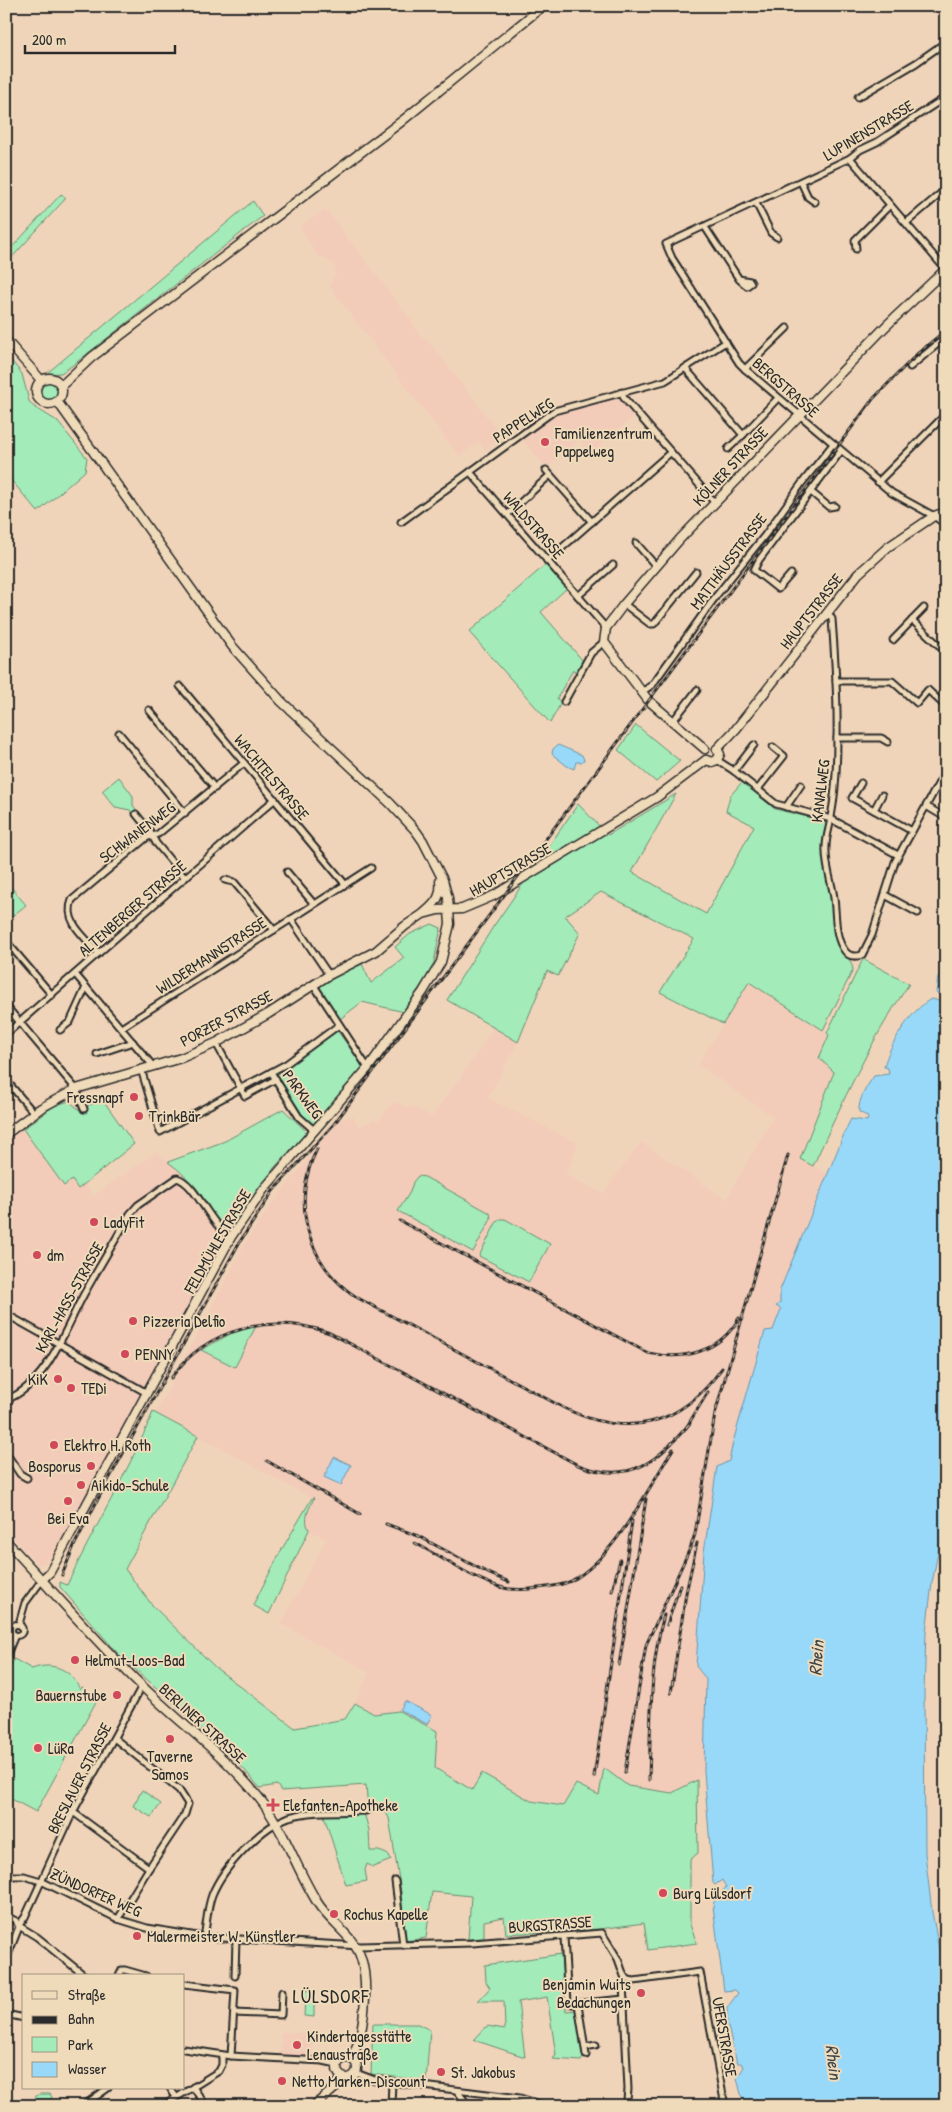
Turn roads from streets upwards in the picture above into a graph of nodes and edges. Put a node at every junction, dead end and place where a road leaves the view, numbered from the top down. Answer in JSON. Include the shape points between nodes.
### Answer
{"nodes":[{"id":1,"x":543,"y":6,"type":"edge"},
{"id":2,"x":946,"y":42,"type":"edge"},
{"id":3,"x":858,"y":97,"type":"dead end"},
{"id":4,"x":946,"y":97,"type":"edge"},
{"id":5,"x":850,"y":158,"type":"junction"},
{"id":6,"x":801,"y":182,"type":"junction"},
{"id":7,"x":946,"y":189,"type":"edge"},
{"id":8,"x":815,"y":202,"type":"dead end"},
{"id":9,"x":756,"y":203,"type":"junction"},
{"id":10,"x":890,"y":205,"type":"junction"},
{"id":11,"x":906,"y":223,"type":"junction"},
{"id":12,"x":705,"y":226,"type":"junction"},
{"id":13,"x":686,"y":236,"type":"joint"},
{"id":14,"x":777,"y":237,"type":"dead end"},
{"id":15,"x":856,"y":249,"type":"dead end"},
{"id":16,"x":946,"y":269,"type":"edge"},
{"id":17,"x":739,"y":279,"type":"dead end"},
{"id":18,"x":786,"y":328,"type":"dead end"},
{"id":19,"x":946,"y":337,"type":"edge"},
{"id":20,"x":6,"y":340,"type":"edge"},
{"id":21,"x":726,"y":342,"type":"junction"},
{"id":22,"x":92,"y":357,"type":"junction"},
{"id":23,"x":910,"y":367,"type":"dead end"},
{"id":24,"x":685,"y":368,"type":"junction"},
{"id":25,"x":745,"y":369,"type":"junction"},
{"id":26,"x":55,"y":379,"type":"junction"},
{"id":27,"x":41,"y":380,"type":"junction"},
{"id":28,"x":61,"y":386,"type":"junction"},
{"id":29,"x":622,"y":392,"type":"junction"},
{"id":30,"x":778,"y":398,"type":"junction"},
{"id":31,"x":57,"y":400,"type":"junction"},
{"id":32,"x":946,"y":414,"type":"edge"},
{"id":33,"x":799,"y":416,"type":"junction"},
{"id":34,"x":743,"y":434,"type":"junction"},
{"id":35,"x":833,"y":444,"type":"junction"},
{"id":36,"x":728,"y":449,"type":"dead end"},
{"id":37,"x":841,"y":451,"type":"junction"},
{"id":38,"x":671,"y":452,"type":"junction"},
{"id":39,"x":546,"y":470,"type":"dead end"},
{"id":40,"x":470,"y":472,"type":"junction"},
{"id":41,"x":550,"y":475,"type":"junction"},
{"id":42,"x":878,"y":482,"type":"junction"},
{"id":43,"x":811,"y":492,"type":"junction"},
{"id":44,"x":716,"y":504,"type":"junction"},
{"id":45,"x":836,"y":506,"type":"dead end"},
{"id":46,"x":946,"y":512,"type":"edge"},
{"id":47,"x":508,"y":514,"type":"junction"},
{"id":48,"x":934,"y":516,"type":"junction"},
{"id":49,"x":401,"y":522,"type":"dead end"},
{"id":50,"x":592,"y":522,"type":"junction"},
{"id":51,"x":946,"y":525,"type":"edge"},
{"id":52,"x":636,"y":543,"type":"dead end"},
{"id":53,"x":547,"y":561,"type":"junction"},
{"id":54,"x":613,"y":565,"type":"dead end"},
{"id":55,"x":655,"y":565,"type":"junction"},
{"id":56,"x":696,"y":572,"type":"dead end"},
{"id":57,"x":791,"y":574,"type":"dead end"},
{"id":58,"x":578,"y":596,"type":"junction"},
{"id":59,"x":624,"y":604,"type":"junction"},
{"id":60,"x":924,"y":608,"type":"dead end"},
{"id":61,"x":828,"y":613,"type":"junction"},
{"id":62,"x":912,"y":620,"type":"junction"},
{"id":63,"x":606,"y":628,"type":"junction"},
{"id":64,"x":893,"y":640,"type":"dead end"},
{"id":65,"x":604,"y":642,"type":"junction"},
{"id":66,"x":946,"y":652,"type":"edge"},
{"id":67,"x":836,"y":681,"type":"junction"},
{"id":68,"x":180,"y":686,"type":"dead end"},
{"id":69,"x":697,"y":690,"type":"dead end"},
{"id":70,"x":642,"y":692,"type":"junction"},
{"id":71,"x":564,"y":702,"type":"dead end"},
{"id":72,"x":946,"y":707,"type":"edge"},
{"id":73,"x":149,"y":710,"type":"dead end"},
{"id":74,"x":673,"y":721,"type":"junction"},
{"id":75,"x":119,"y":733,"type":"dead end"},
{"id":76,"x":837,"y":738,"type":"junction"},
{"id":77,"x":888,"y":742,"type":"dead end"},
{"id":78,"x":754,"y":746,"type":"dead end"},
{"id":79,"x":773,"y":747,"type":"dead end"},
{"id":80,"x":705,"y":749,"type":"junction"},
{"id":81,"x":717,"y":749,"type":"junction"},
{"id":82,"x":706,"y":760,"type":"junction"},
{"id":83,"x":717,"y":760,"type":"junction"},
{"id":84,"x":244,"y":763,"type":"junction"},
{"id":85,"x":734,"y":770,"type":"junction"},
{"id":86,"x":946,"y":770,"type":"edge"},
{"id":87,"x":860,"y":783,"type":"dead end"},
{"id":88,"x":801,"y":785,"type":"dead end"},
{"id":89,"x":215,"y":788,"type":"junction"},
{"id":90,"x":758,"y":789,"type":"junction"},
{"id":91,"x":882,"y":795,"type":"dead end"},
{"id":92,"x":275,"y":799,"type":"junction"},
{"id":93,"x":926,"y":806,"type":"junction"},
{"id":94,"x":786,"y":807,"type":"junction"},
{"id":95,"x":874,"y":810,"type":"junction"},
{"id":96,"x":185,"y":813,"type":"junction"},
{"id":97,"x":136,"y":814,"type":"dead end"},
{"id":98,"x":946,"y":818,"type":"edge"},
{"id":99,"x":831,"y":819,"type":"junction"},
{"id":100,"x":912,"y":831,"type":"junction"},
{"id":101,"x":153,"y":836,"type":"junction"},
{"id":102,"x":898,"y":855,"type":"junction"},
{"id":103,"x":371,"y":868,"type":"dead end"},
{"id":104,"x":439,"y":871,"type":"junction"},
{"id":105,"x":287,"y":872,"type":"dead end"},
{"id":106,"x":185,"y":878,"type":"junction"},
{"id":107,"x":225,"y":880,"type":"dead end"},
{"id":108,"x":345,"y":884,"type":"junction"},
{"id":109,"x":885,"y":895,"type":"junction"},
{"id":110,"x":314,"y":904,"type":"junction"},
{"id":111,"x":449,"y":910,"type":"junction"},
{"id":112,"x":918,"y":913,"type":"dead end"},
{"id":113,"x":423,"y":914,"type":"junction"},
{"id":114,"x":291,"y":919,"type":"junction"},
{"id":115,"x":274,"y":930,"type":"junction"},
{"id":116,"x":6,"y":941,"type":"edge"},
{"id":117,"x":99,"y":953,"type":"junction"},
{"id":118,"x":75,"y":974,"type":"junction"},
{"id":119,"x":329,"y":975,"type":"junction"},
{"id":120,"x":313,"y":984,"type":"junction"},
{"id":121,"x":86,"y":987,"type":"junction"},
{"id":122,"x":52,"y":995,"type":"junction"},
{"id":123,"x":6,"y":1006,"type":"edge"},
{"id":124,"x":20,"y":1022,"type":"junction"},
{"id":125,"x":338,"y":1025,"type":"junction"},
{"id":126,"x":121,"y":1028,"type":"junction"},
{"id":127,"x":60,"y":1030,"type":"dead end"},
{"id":128,"x":6,"y":1034,"type":"edge"},
{"id":129,"x":133,"y":1042,"type":"junction"},
{"id":130,"x":216,"y":1043,"type":"junction"},
{"id":131,"x":97,"y":1054,"type":"dead end"},
{"id":132,"x":153,"y":1066,"type":"junction"},
{"id":133,"x":368,"y":1068,"type":"junction"},
{"id":134,"x":141,"y":1069,"type":"junction"},
{"id":135,"x":271,"y":1072,"type":"junction"},
{"id":136,"x":276,"y":1079,"type":"junction"},
{"id":137,"x":6,"y":1080,"type":"edge"},
{"id":138,"x":240,"y":1088,"type":"junction"},
{"id":139,"x":76,"y":1089,"type":"junction"},
{"id":140,"x":84,"y":1109,"type":"dead end"},
{"id":141,"x":34,"y":1113,"type":"junction"},
{"id":142,"x":314,"y":1131,"type":"junction"},
{"id":143,"x":6,"y":1134,"type":"edge"},
{"id":144,"x":231,"y":1238,"type":"junction"},
{"id":145,"x":6,"y":1314,"type":"edge"},
{"id":146,"x":59,"y":1343,"type":"junction"},
{"id":147,"x":147,"y":1394,"type":"junction"},
{"id":148,"x":6,"y":1400,"type":"edge"},
{"id":149,"x":6,"y":1453,"type":"edge"},
{"id":150,"x":27,"y":1478,"type":"dead end"},
{"id":151,"x":6,"y":1541,"type":"edge"},
{"id":152,"x":42,"y":1580,"type":"junction"},
{"id":153,"x":18,"y":1624,"type":"junction"},
{"id":154,"x":11,"y":1632,"type":"edge"},
{"id":155,"x":6,"y":1657,"type":"edge"},
{"id":156,"x":142,"y":1686,"type":"junction"},
{"id":157,"x":114,"y":1738,"type":"junction"},
{"id":158,"x":366,"y":1811,"type":"dead end"},
{"id":159,"x":73,"y":1812,"type":"junction"},
{"id":160,"x":277,"y":1822,"type":"junction"},
{"id":161,"x":149,"y":1868,"type":"junction"},
{"id":162,"x":6,"y":1876,"type":"edge"},
{"id":163,"x":395,"y":1881,"type":"dead end"},
{"id":164,"x":41,"y":1882,"type":"junction"},
{"id":165,"x":6,"y":1916,"type":"edge"},
{"id":166,"x":118,"y":1919,"type":"junction"},
{"id":167,"x":19,"y":1925,"type":"junction"},
{"id":168,"x":204,"y":1937,"type":"junction"},
{"id":169,"x":564,"y":1937,"type":"junction"},
{"id":170,"x":236,"y":1938,"type":"junction"},
{"id":171,"x":403,"y":1945,"type":"junction"},
{"id":172,"x":355,"y":1946,"type":"junction"},
{"id":173,"x":6,"y":1960,"type":"edge"},
{"id":174,"x":83,"y":1974,"type":"edge"},
{"id":175,"x":120,"y":1974,"type":"edge"},
{"id":176,"x":139,"y":1974,"type":"edge"},
{"id":177,"x":235,"y":1976,"type":"dead end"},
{"id":178,"x":626,"y":1978,"type":"junction"},
{"id":179,"x":185,"y":1984,"type":"edge"},
{"id":180,"x":282,"y":1992,"type":"dead end"},
{"id":181,"x":624,"y":1999,"type":"junction"},
{"id":182,"x":578,"y":2004,"type":"junction"},
{"id":183,"x":234,"y":2013,"type":"junction"},
{"id":184,"x":6,"y":2014,"type":"edge"},
{"id":185,"x":22,"y":2018,"type":"edge"},
{"id":186,"x":596,"y":2045,"type":"dead end"},
{"id":187,"x":585,"y":2047,"type":"junction"},
{"id":188,"x":185,"y":2049,"type":"edge"},
{"id":189,"x":222,"y":2055,"type":"junction"},
{"id":190,"x":586,"y":2055,"type":"dead end"},
{"id":191,"x":231,"y":2056,"type":"junction"},
{"id":192,"x":351,"y":2058,"type":"junction"},
{"id":193,"x":337,"y":2064,"type":"junction"},
{"id":194,"x":356,"y":2073,"type":"junction"},
{"id":195,"x":342,"y":2077,"type":"junction"},
{"id":196,"x":392,"y":2082,"type":"junction"},
{"id":197,"x":193,"y":2087,"type":"junction"},
{"id":198,"x":105,"y":2090,"type":"edge"},
{"id":199,"x":171,"y":2090,"type":"edge"},
{"id":200,"x":457,"y":2091,"type":"junction"},
{"id":201,"x":176,"y":2097,"type":"junction"},
{"id":202,"x":82,"y":2106,"type":"edge"},
{"id":203,"x":163,"y":2106,"type":"edge"},
{"id":204,"x":206,"y":2106,"type":"edge"},
{"id":205,"x":314,"y":2106,"type":"edge"},
{"id":206,"x":391,"y":2106,"type":"edge"},
{"id":207,"x":469,"y":2106,"type":"edge"},
{"id":208,"x":546,"y":2106,"type":"edge"},
{"id":209,"x":625,"y":2106,"type":"edge"},
{"id":210,"x":725,"y":2106,"type":"edge"}],
"edges":[{"from":1,"to":22,"type":"street","via":[[363,151]]},
{"from":2,"to":3,"type":"street"},
{"from":4,"to":5,"type":"street","name":"LUPINENSTRASSE"},
{"from":5,"to":6,"type":"street","name":"LUPINENSTRASSE"},
{"from":5,"to":10,"type":"street"},
{"from":6,"to":8,"type":"street","via":[[808,197]]},
{"from":6,"to":9,"type":"street","name":"LUPINENSTRASSE"},
{"from":7,"to":11,"type":"street"},
{"from":9,"to":12,"type":"street","name":"LUPINENSTRASSE"},
{"from":9,"to":14,"type":"street","via":[[770,233]]},
{"from":10,"to":11,"type":"street"},
{"from":10,"to":15,"type":"street","via":[[855,240]]},
{"from":11,"to":16,"type":"street"},
{"from":12,"to":13,"type":"street","name":"LUPINENSTRASSE"},
{"from":12,"to":17,"type":"street"},
{"from":13,"to":21,"type":"street","name":"BERGSTRASSE","via":[[666,244]]},
{"from":16,"to":33,"type":"street","name":"KÖLNER STRASSE"},
{"from":18,"to":25,"type":"street"},
{"from":19,"to":23,"type":"street"},
{"from":20,"to":27,"type":"street"},
{"from":21,"to":24,"type":"street","name":"PAPPELWEG"},
{"from":21,"to":25,"type":"street","name":"BERGSTRASSE"},
{"from":22,"to":26,"type":"street"},
{"from":22,"to":28,"type":"street"},
{"from":24,"to":29,"type":"street","name":"PAPPELWEG","via":[[665,381]]},
{"from":24,"to":34,"type":"street"},
{"from":25,"to":30,"type":"street","name":"BERGSTRASSE"},
{"from":26,"to":27,"type":"street"},
{"from":26,"to":28,"type":"street"},
{"from":27,"to":31,"type":"street","via":[[36,391],[39,399],[50,404]]},
{"from":28,"to":31,"type":"street"},
{"from":29,"to":38,"type":"street"},
{"from":29,"to":40,"type":"street","name":"PAPPELWEG","via":[[554,410]]},
{"from":30,"to":33,"type":"street","name":"BERGSTRASSE"},
{"from":30,"to":34,"type":"street"},
{"from":31,"to":104,"type":"street","name":"FELDMÜHLESTRASSE","via":[[232,646],[286,707],[390,802],[423,841]]},
{"from":32,"to":42,"type":"street"},
{"from":33,"to":35,"type":"street","name":"BERGSTRASSE"},
{"from":33,"to":44,"type":"street","name":"KÖLNER STRASSE"},
{"from":34,"to":36,"type":"street"},
{"from":35,"to":37,"type":"street","name":"BERGSTRASSE"},
{"from":35,"to":70,"type":"street","name":"MATTHÄUSSTRASSE","via":[[652,685]]},
{"from":37,"to":42,"type":"street","name":"BERGSTRASSE"},
{"from":37,"to":43,"type":"street"},
{"from":38,"to":44,"type":"street"},
{"from":38,"to":50,"type":"street"},
{"from":39,"to":41,"type":"street"},
{"from":40,"to":47,"type":"street","name":"WALDSTRASSE"},
{"from":40,"to":49,"type":"street","name":"PAPPELWEG"},
{"from":41,"to":47,"type":"street"},
{"from":41,"to":50,"type":"street"},
{"from":42,"to":48,"type":"street","name":"BERGSTRASSE"},
{"from":43,"to":45,"type":"street","via":[[829,507]]},
{"from":43,"to":57,"type":"street","via":[[754,570],[778,589]]},
{"from":44,"to":55,"type":"street","name":"KÖLNER STRASSE"},
{"from":46,"to":48,"type":"street","name":"HAUPTSTRASSE"},
{"from":47,"to":53,"type":"street","name":"WALDSTRASSE"},
{"from":48,"to":51,"type":"street","name":"BERGSTRASSE"},
{"from":48,"to":61,"type":"street","name":"HAUPTSTRASSE","via":[[872,560]]},
{"from":50,"to":53,"type":"street"},
{"from":52,"to":55,"type":"street"},
{"from":53,"to":58,"type":"street","name":"WALDSTRASSE"},
{"from":54,"to":58,"type":"street"},
{"from":55,"to":59,"type":"street","name":"KÖLNER STRASSE"},
{"from":56,"to":59,"type":"street","via":[[654,624]]},
{"from":58,"to":63,"type":"street","name":"WALDSTRASSE"},
{"from":59,"to":63,"type":"street","name":"KÖLNER STRASSE"},
{"from":60,"to":62,"type":"street"},
{"from":61,"to":67,"type":"street","name":"KANALWEG","via":[[832,619]]},
{"from":61,"to":81,"type":"street","name":"HAUPTSTRASSE"},
{"from":62,"to":64,"type":"street"},
{"from":62,"to":66,"type":"street"},
{"from":63,"to":65,"type":"street","name":"KÖLNER STRASSE"},
{"from":65,"to":70,"type":"street"},
{"from":65,"to":71,"type":"street","via":[[591,653]]},
{"from":67,"to":72,"type":"street","via":[[892,681],[917,703],[928,690]]},
{"from":67,"to":76,"type":"street","name":"KANALWEG"},
{"from":68,"to":84,"type":"street","name":"WACHTELSTRASSE"},
{"from":69,"to":74,"type":"street"},
{"from":70,"to":74,"type":"street"},
{"from":73,"to":89,"type":"street"},
{"from":74,"to":80,"type":"street"},
{"from":75,"to":96,"type":"street"},
{"from":76,"to":77,"type":"street","via":[[881,738]]},
{"from":76,"to":99,"type":"street","name":"KANALWEG"},
{"from":78,"to":85,"type":"street"},
{"from":79,"to":90,"type":"street","via":[[784,756]]},
{"from":80,"to":81,"type":"street","via":[[710,746]]},
{"from":80,"to":82,"type":"street"},
{"from":81,"to":83,"type":"street","via":[[720,754]]},
{"from":82,"to":83,"type":"street"},
{"from":82,"to":111,"type":"street","name":"HAUPTSTRASSE","via":[[657,797],[513,885],[471,907]]},
{"from":83,"to":85,"type":"street"},
{"from":84,"to":89,"type":"street","name":"SCHWANENWEG"},
{"from":84,"to":92,"type":"street","name":"WACHTELSTRASSE"},
{"from":85,"to":90,"type":"street"},
{"from":86,"to":93,"type":"street"},
{"from":87,"to":95,"type":"street","via":[[852,798]]},
{"from":88,"to":94,"type":"street"},
{"from":89,"to":96,"type":"street","name":"SCHWANENWEG"},
{"from":90,"to":94,"type":"street","via":[[776,804]]},
{"from":91,"to":95,"type":"street"},
{"from":92,"to":106,"type":"street","name":"ALTENBERGER STRASSE"},
{"from":92,"to":108,"type":"street","name":"WACHTELSTRASSE"},
{"from":93,"to":98,"type":"street"},
{"from":93,"to":100,"type":"street"},
{"from":94,"to":99,"type":"street"},
{"from":95,"to":100,"type":"street"},
{"from":96,"to":101,"type":"street","name":"SCHWANENWEG"},
{"from":97,"to":101,"type":"street"},
{"from":99,"to":102,"type":"street"},
{"from":99,"to":109,"type":"street","name":"KANALWEG","via":[[826,837],[826,859],[839,936],[849,955],[862,955]]},
{"from":100,"to":102,"type":"street"},
{"from":101,"to":106,"type":"street"},
{"from":101,"to":117,"type":"street","name":"SCHWANENWEG","via":[[146,838],[71,902],[70,918]]},
{"from":102,"to":109,"type":"street"},
{"from":103,"to":108,"type":"street","name":"WILDERMANNSTRASSE"},
{"from":104,"to":111,"type":"street","name":"FELDMÜHLESTRASSE","via":[[446,888]]},
{"from":104,"to":113,"type":"street","via":[[440,896]]},
{"from":105,"to":110,"type":"street"},
{"from":106,"to":117,"type":"street","name":"ALTENBERGER STRASSE"},
{"from":107,"to":115,"type":"street","via":[[234,882]]},
{"from":108,"to":110,"type":"street","name":"WILDERMANNSTRASSE"},
{"from":109,"to":112,"type":"street"},
{"from":110,"to":114,"type":"street","name":"WILDERMANNSTRASSE"},
{"from":111,"to":113,"type":"street","name":"PORZER STRASSE"},
{"from":111,"to":133,"type":"street","name":"FELDMÜHLESTRASSE","via":[[449,930],[439,967]]},
{"from":113,"to":119,"type":"street","name":"PORZER STRASSE","via":[[376,951]]},
{"from":114,"to":115,"type":"street","name":"WILDERMANNSTRASSE"},
{"from":114,"to":119,"type":"street"},
{"from":115,"to":126,"type":"street","name":"WILDERMANNSTRASSE"},
{"from":116,"to":122,"type":"street"},
{"from":117,"to":118,"type":"street","name":"ALTENBERGER STRASSE"},
{"from":118,"to":121,"type":"street"},
{"from":118,"to":122,"type":"street","name":"ALTENBERGER STRASSE"},
{"from":119,"to":120,"type":"street","name":"PORZER STRASSE"},
{"from":120,"to":125,"type":"street"},
{"from":120,"to":130,"type":"street","name":"PORZER STRASSE"},
{"from":121,"to":126,"type":"street"},
{"from":121,"to":127,"type":"street","via":[[70,1022]]},
{"from":122,"to":124,"type":"street","name":"ALTENBERGER STRASSE"},
{"from":123,"to":124,"type":"street"},
{"from":124,"to":128,"type":"street","name":"ALTENBERGER STRASSE"},
{"from":124,"to":139,"type":"street"},
{"from":125,"to":133,"type":"street"},
{"from":125,"to":135,"type":"street","via":[[295,1059]]},
{"from":126,"to":129,"type":"street"},
{"from":129,"to":131,"type":"street"},
{"from":129,"to":132,"type":"street"},
{"from":130,"to":132,"type":"street","name":"PORZER STRASSE"},
{"from":130,"to":138,"type":"street"},
{"from":132,"to":134,"type":"street","name":"PORZER STRASSE"},
{"from":133,"to":142,"type":"street","name":"FELDMÜHLESTRASSE"},
{"from":134,"to":138,"type":"street","via":[[160,1132]]},
{"from":134,"to":139,"type":"street","name":"PORZER STRASSE"},
{"from":135,"to":136,"type":"street","name":"PARKWEG"},
{"from":135,"to":138,"type":"street"},
{"from":136,"to":138,"type":"street","via":[[245,1096]]},
{"from":136,"to":142,"type":"street","name":"PARKWEG","via":[[300,1117]]},
{"from":137,"to":141,"type":"street"},
{"from":139,"to":140,"type":"street"},
{"from":139,"to":141,"type":"street","name":"PORZER STRASSE"},
{"from":141,"to":143,"type":"street","name":"PORZER STRASSE"},
{"from":142,"to":144,"type":"street","name":"FELDMÜHLESTRASSE","via":[[264,1189]]},
{"from":144,"to":146,"type":"street","name":"KARL-HASS-STRASSE","via":[[222,1232],[186,1183],[177,1178],[130,1214]]},
{"from":144,"to":147,"type":"street","name":"FELDMÜHLESTRASSE"},
{"from":145,"to":146,"type":"street"},
{"from":146,"to":147,"type":"street"},
{"from":146,"to":148,"type":"street","name":"KARL-HASS-STRASSE","via":[[34,1382]]},
{"from":147,"to":152,"type":"street","name":"FELDMÜHLESTRASSE","via":[[63,1548]]},
{"from":149,"to":150,"type":"street","via":[[20,1474]]},
{"from":151,"to":152,"type":"street","name":"BERLINER STRASSE"},
{"from":152,"to":153,"type":"street","via":[[25,1603]]},
{"from":152,"to":156,"type":"street","name":"BERLINER STRASSE"},
{"from":153,"to":154,"type":"street","via":[[12,1626]]},
{"from":153,"to":154,"type":"street","via":[[22,1632]]},
{"from":154,"to":155,"type":"street"},
{"from":156,"to":157,"type":"street","name":"BRESLAUER STRASSE"},
{"from":156,"to":160,"type":"street","name":"BERLINER STRASSE","via":[[234,1768]]},
{"from":157,"to":159,"type":"street","name":"BRESLAUER STRASSE"},
{"from":157,"to":161,"type":"street","via":[[179,1790],[188,1804],[185,1814]]},
{"from":158,"to":160,"type":"street","via":[[309,1814]]},
{"from":159,"to":161,"type":"street"},
{"from":159,"to":164,"type":"street","name":"BRESLAUER STRASSE"},
{"from":160,"to":168,"type":"street","via":[[242,1852],[223,1876],[212,1895]]},
{"from":160,"to":172,"type":"street","name":"BERLINER STRASSE","via":[[318,1905]]},
{"from":161,"to":166,"type":"street"},
{"from":162,"to":164,"type":"street","name":"ZÜNDORFER WEG","via":[[24,1876]]},
{"from":163,"to":171,"type":"street"},
{"from":164,"to":166,"type":"street","name":"ZÜNDORFER WEG"},
{"from":164,"to":167,"type":"street","name":"BRESLAUER STRASSE"},
{"from":165,"to":167,"type":"street"},
{"from":166,"to":168,"type":"street","name":"ZÜNDORFER WEG","via":[[147,1928]]},
{"from":167,"to":173,"type":"street","name":"BRESLAUER STRASSE"},
{"from":167,"to":174,"type":"street"},
{"from":168,"to":170,"type":"street","name":"ZÜNDORFER WEG"},
{"from":169,"to":171,"type":"street","name":"BURGSTRASSE"},
{"from":169,"to":178,"type":"street","name":"BURGSTRASSE","via":[[602,1933]]},
{"from":169,"to":182,"type":"street","via":[[566,2000],[570,2004]]},
{"from":170,"to":172,"type":"street","name":"ZÜNDORFER WEG"},
{"from":170,"to":177,"type":"street"},
{"from":171,"to":172,"type":"street","name":"BURGSTRASSE"},
{"from":172,"to":192,"type":"street","via":[[364,1967],[365,1987],[362,2025]]},
{"from":175,"to":176,"type":"street","via":[[125,1970]]},
{"from":178,"to":181,"type":"street","via":[[623,1983]]},
{"from":178,"to":210,"type":"street","name":"UFERSTRASSE","via":[[634,1980],[700,1972]]},
{"from":179,"to":183,"type":"street","via":[[234,1990]]},
{"from":180,"to":183,"type":"street","via":[[281,2016]]},
{"from":181,"to":182,"type":"street"},
{"from":181,"to":209,"type":"street","via":[[628,2094]]},
{"from":182,"to":187,"type":"street"},
{"from":183,"to":191,"type":"street"},
{"from":184,"to":185,"type":"street"},
{"from":186,"to":187,"type":"street"},
{"from":187,"to":190,"type":"street"},
{"from":188,"to":189,"type":"street"},
{"from":189,"to":191,"type":"street"},
{"from":189,"to":197,"type":"street","via":[[219,2071]]},
{"from":191,"to":193,"type":"street"},
{"from":192,"to":193,"type":"street"},
{"from":192,"to":194,"type":"street","via":[[357,2064]]},
{"from":193,"to":195,"type":"street"},
{"from":194,"to":195,"type":"street","via":[[349,2078]]},
{"from":194,"to":196,"type":"street"},
{"from":195,"to":205,"type":"street","via":[[336,2087]]},
{"from":196,"to":200,"type":"street"},
{"from":196,"to":206,"type":"street"},
{"from":197,"to":201,"type":"street"},
{"from":197,"to":204,"type":"street"},
{"from":198,"to":202,"type":"street"},
{"from":199,"to":201,"type":"street"},
{"from":200,"to":207,"type":"street"},
{"from":200,"to":208,"type":"street","via":[[520,2098]]},
{"from":201,"to":203,"type":"street"}]}
